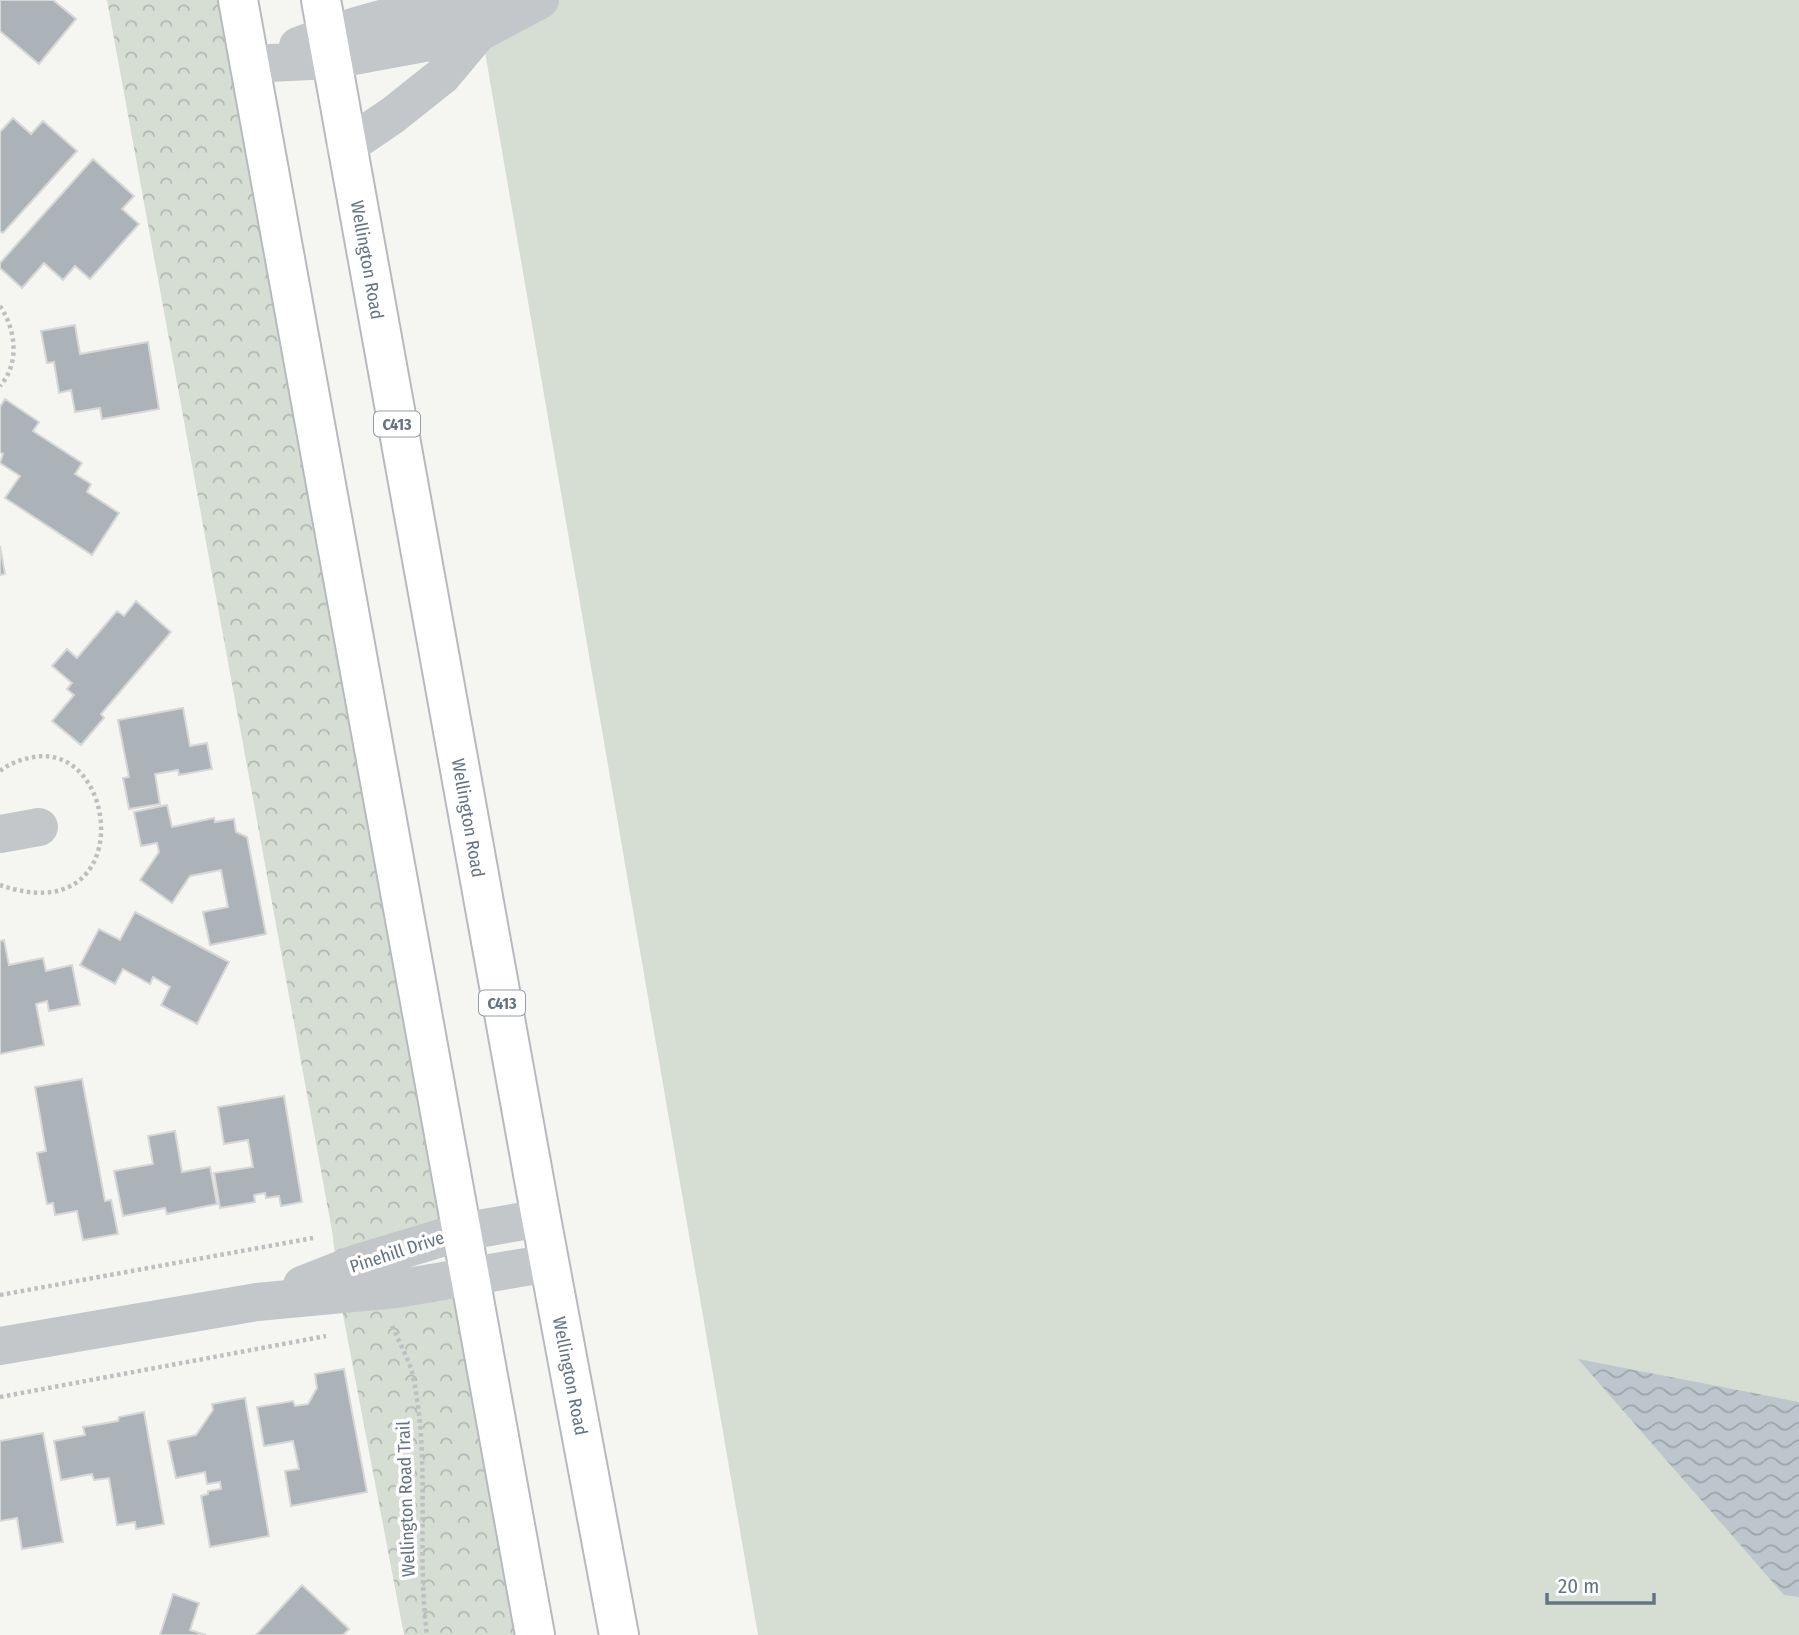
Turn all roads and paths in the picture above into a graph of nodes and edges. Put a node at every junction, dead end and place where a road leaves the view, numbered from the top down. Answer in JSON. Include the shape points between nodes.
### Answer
{"nodes":[{"id":1,"x":238,"y":0,"type":"edge"},
{"id":2,"x":540,"y":0,"type":"edge"},
{"id":3,"x":486,"y":16,"type":"edge"},
{"id":4,"x":326,"y":32,"type":"edge"},
{"id":5,"x":250,"y":64,"type":"junction"},
{"id":6,"x":346,"y":146,"type":"junction"},
{"id":7,"x":0,"y":306,"type":"edge"},
{"id":8,"x":0,"y":386,"type":"edge"},
{"id":9,"x":39,"y":827,"type":"dead end"},
{"id":10,"x":0,"y":834,"type":"edge"},
{"id":11,"x":541,"y":1218,"type":"junction"},
{"id":12,"x":461,"y":1232,"type":"junction"},
{"id":13,"x":319,"y":1237,"type":"dead end"},
{"id":14,"x":549,"y":1263,"type":"junction"},
{"id":15,"x":470,"y":1276,"type":"junction"},
{"id":16,"x":0,"y":1295,"type":"edge"},
{"id":17,"x":257,"y":1302,"type":"junction"},
{"id":18,"x":391,"y":1324,"type":"dead end"},
{"id":19,"x":337,"y":1334,"type":"dead end"},
{"id":20,"x":0,"y":1346,"type":"edge"},
{"id":21,"x":0,"y":1396,"type":"edge"},
{"id":22,"x":427,"y":1635,"type":"edge"},
{"id":23,"x":535,"y":1635,"type":"edge"},
{"id":24,"x":620,"y":1635,"type":"edge"}],
"edges":[{"from":1,"to":5,"type":"main road"},
{"from":2,"to":3,"type":"street"},
{"from":3,"to":4,"type":"street"},
{"from":3,"to":6,"type":"street","via":[[442,76]]},
{"from":4,"to":5,"type":"street"},
{"from":4,"to":6,"type":"main road","name":"Wellington Road","number":"C413"},
{"from":5,"to":12,"type":"main road"},
{"from":6,"to":11,"type":"main road","name":"Wellington Road","number":"C413"},
{"from":7,"to":8,"type":"path","via":[[14,345],[12,364]]},
{"from":9,"to":10,"type":"street"},
{"from":11,"to":12,"type":"street","name":"Pinehill Drive"},
{"from":11,"to":14,"type":"main road","name":"Wellington Road","number":"C413"},
{"from":12,"to":15,"type":"main road"},
{"from":12,"to":17,"type":"street","name":"Pinehill Drive","via":[[358,1263]]},
{"from":13,"to":16,"type":"path"},
{"from":14,"to":15,"type":"street","name":"Pinehill Drive"},
{"from":14,"to":24,"type":"main road","name":"Wellington Road","number":"C413"},
{"from":15,"to":17,"type":"street","name":"Pinehill Drive","via":[[396,1289]]},
{"from":15,"to":23,"type":"main road"},
{"from":17,"to":20,"type":"street","name":"Pinehill Drive"},
{"from":18,"to":22,"type":"path","name":"Wellington Road Trail","via":[[412,1374],[418,1413]]},
{"from":19,"to":21,"type":"path"}]}
